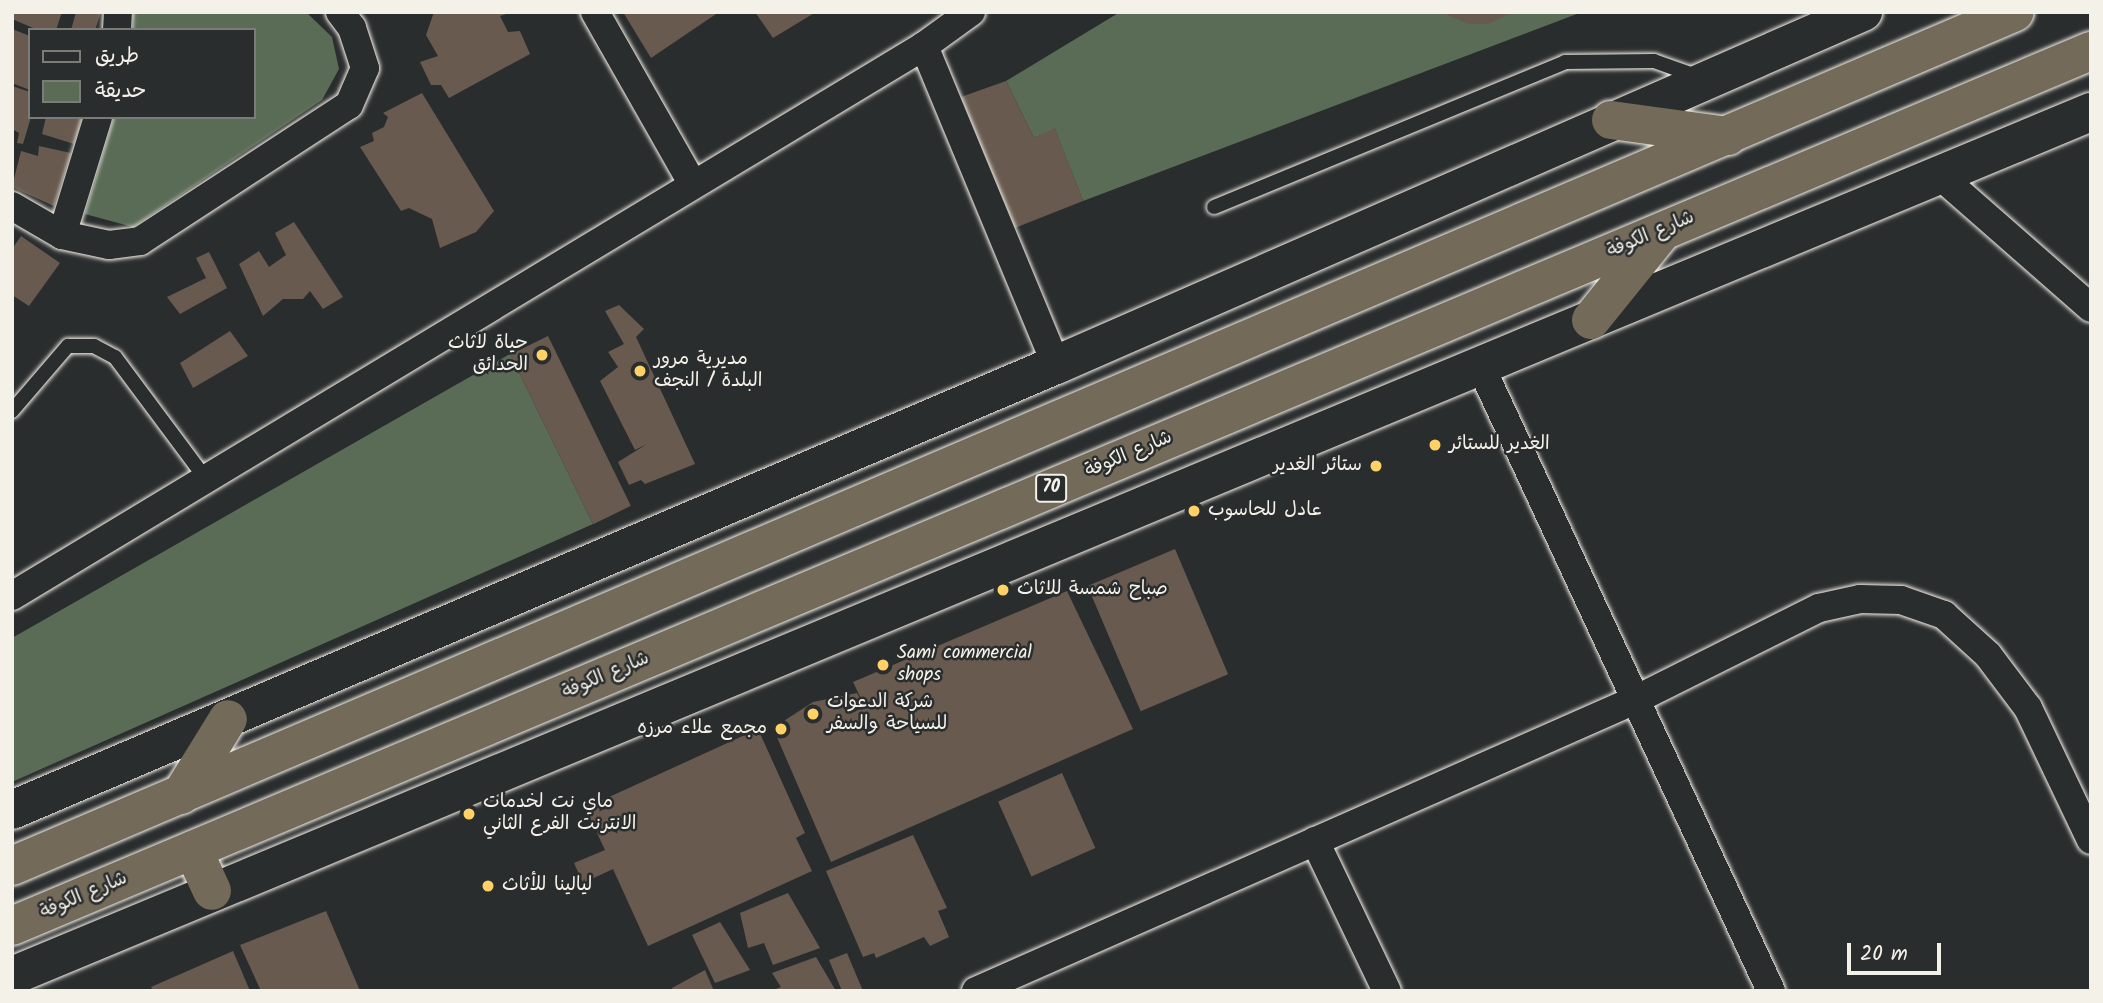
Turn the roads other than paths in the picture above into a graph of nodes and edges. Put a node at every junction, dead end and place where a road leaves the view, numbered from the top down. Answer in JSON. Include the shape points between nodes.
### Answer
{"nodes":[{"id":1,"x":340,"y":12,"type":"edge"},
{"id":2,"x":595,"y":12,"type":"edge"},
{"id":3,"x":971,"y":12,"type":"edge"},
{"id":4,"x":1863,"y":12,"type":"edge"},
{"id":5,"x":2015,"y":12,"type":"edge"},
{"id":6,"x":924,"y":46,"type":"junction"},
{"id":7,"x":2091,"y":51,"type":"edge"},
{"id":8,"x":1706,"y":80,"type":"junction"},
{"id":9,"x":2091,"y":112,"type":"edge"},
{"id":10,"x":97,"y":119,"type":"edge"},
{"id":11,"x":1611,"y":121,"type":"junction"},
{"id":12,"x":1730,"y":136,"type":"junction"},
{"id":13,"x":1938,"y":174,"type":"junction"},
{"id":14,"x":692,"y":183,"type":"junction"},
{"id":15,"x":12,"y":206,"type":"edge"},
{"id":16,"x":1214,"y":207,"type":"dead end"},
{"id":17,"x":1665,"y":229,"type":"junction"},
{"id":18,"x":62,"y":235,"type":"junction"},
{"id":19,"x":2091,"y":308,"type":"edge"},
{"id":20,"x":1591,"y":320,"type":"junction"},
{"id":21,"x":1056,"y":365,"type":"junction"},
{"id":22,"x":1481,"y":367,"type":"junction"},
{"id":23,"x":12,"y":411,"type":"edge"},
{"id":24,"x":206,"y":478,"type":"junction"},
{"id":25,"x":12,"y":596,"type":"edge"},
{"id":26,"x":1633,"y":701,"type":"junction"},
{"id":27,"x":229,"y":719,"type":"junction"},
{"id":28,"x":181,"y":795,"type":"junction"},
{"id":29,"x":12,"y":810,"type":"edge"},
{"id":30,"x":2091,"y":840,"type":"edge"},
{"id":31,"x":1315,"y":841,"type":"junction"},
{"id":32,"x":193,"y":850,"type":"junction"},
{"id":33,"x":12,"y":866,"type":"edge"},
{"id":34,"x":212,"y":891,"type":"junction"},
{"id":35,"x":12,"y":926,"type":"edge"},
{"id":36,"x":12,"y":976,"type":"edge"},
{"id":37,"x":980,"y":990,"type":"edge"},
{"id":38,"x":1387,"y":991,"type":"edge"},
{"id":39,"x":1771,"y":991,"type":"edge"}],
"edges":[{"from":1,"to":18,"type":"street","via":[[352,28],[365,68],[349,105],[140,241],[108,246]]},
{"from":2,"to":14,"type":"street"},
{"from":3,"to":6,"type":"street"},
{"from":4,"to":8,"type":"main road"},
{"from":5,"to":12,"type":"highway"},
{"from":6,"to":14,"type":"street"},
{"from":6,"to":21,"type":"street"},
{"from":7,"to":17,"type":"highway","name":"شارع الكوفة","number":"70"},
{"from":8,"to":11,"type":"main road"},
{"from":8,"to":16,"type":"lane","via":[[1654,61],[1565,62]]},
{"from":9,"to":13,"type":"main road"},
{"from":10,"to":18,"type":"street"},
{"from":11,"to":12,"type":"highway"},
{"from":11,"to":21,"type":"main road"},
{"from":12,"to":28,"type":"highway"},
{"from":13,"to":19,"type":"street"},
{"from":13,"to":20,"type":"main road"},
{"from":14,"to":24,"type":"street"},
{"from":15,"to":18,"type":"street"},
{"from":17,"to":20,"type":"highway"},
{"from":17,"to":32,"type":"highway","name":"شارع الكوفة","number":"70"},
{"from":20,"to":22,"type":"main road"},
{"from":21,"to":27,"type":"main road"},
{"from":22,"to":26,"type":"street"},
{"from":22,"to":34,"type":"main road"},
{"from":23,"to":24,"type":"lane","via":[[68,346],[94,346],[115,357]]},
{"from":24,"to":25,"type":"street"},
{"from":26,"to":30,"type":"street","via":[[1819,608],[1860,599],[1901,600],[1944,615],[1988,655],[2028,708]]},
{"from":26,"to":31,"type":"street"},
{"from":26,"to":39,"type":"street"},
{"from":27,"to":28,"type":"highway"},
{"from":27,"to":29,"type":"main road"},
{"from":28,"to":33,"type":"highway"},
{"from":31,"to":37,"type":"street"},
{"from":31,"to":38,"type":"street"},
{"from":32,"to":34,"type":"highway"},
{"from":32,"to":35,"type":"highway","name":"شارع الكوفة","number":"70"},
{"from":34,"to":36,"type":"main road"}]}
